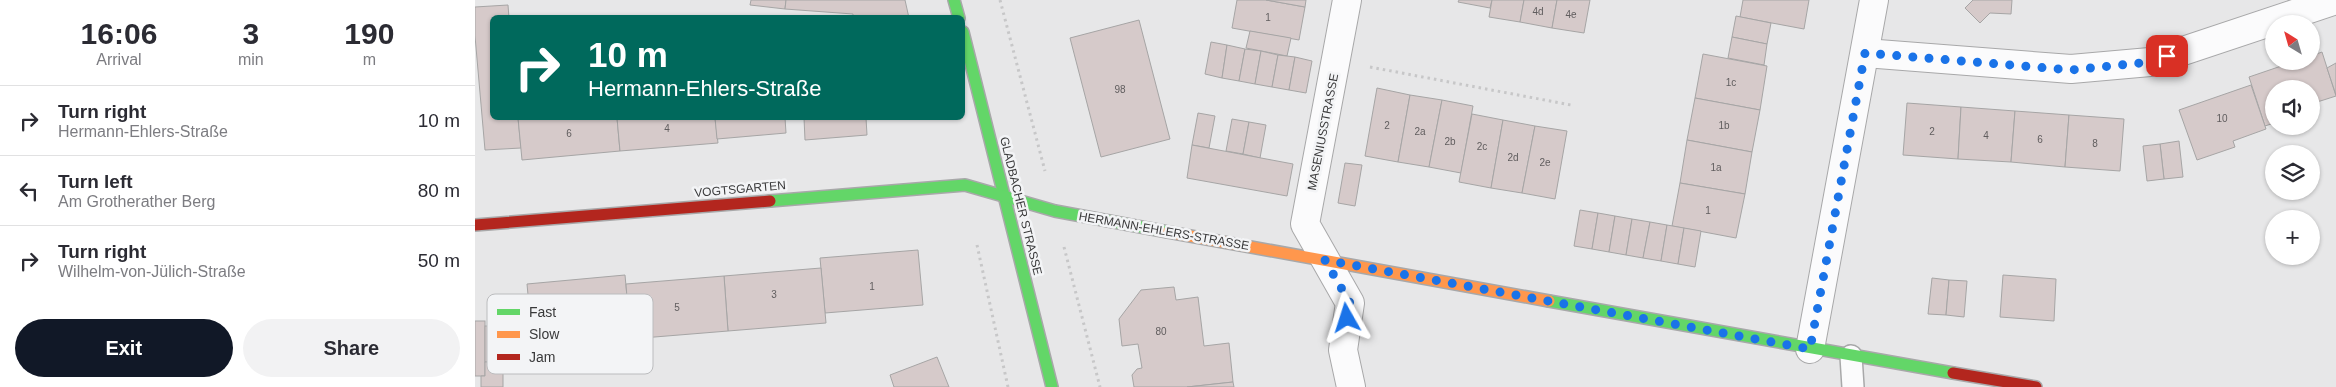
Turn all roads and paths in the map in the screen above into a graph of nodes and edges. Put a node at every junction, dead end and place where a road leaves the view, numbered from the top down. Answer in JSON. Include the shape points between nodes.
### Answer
{"nodes":[{"id":1,"x":954,"y":0,"type":"edge"},
{"id":2,"x":1347,"y":0,"type":"edge"},
{"id":3,"x":1874,"y":0,"type":"edge"},
{"id":4,"x":2336,"y":0,"type":"edge"},
{"id":5,"x":958,"y":15,"type":"edge"},
{"id":6,"x":965,"y":40,"type":"edge"},
{"id":7,"x":1865,"y":53,"type":"junction"},
{"id":8,"x":1337,"y":61,"type":"junction"},
{"id":9,"x":1571,"y":105,"type":"dead end"},
{"id":10,"x":1005,"y":197,"type":"junction"},
{"id":11,"x":475,"y":225,"type":"edge"},
{"id":12,"x":977,"y":242,"type":"dead end"},
{"id":13,"x":1325,"y":260,"type":"junction"},
{"id":14,"x":1810,"y":349,"type":"junction"},
{"id":15,"x":1851,"y":356,"type":"junction"},
{"id":16,"x":1008,"y":387,"type":"edge"},
{"id":17,"x":1052,"y":387,"type":"edge"},
{"id":18,"x":1351,"y":387,"type":"edge"},
{"id":19,"x":1853,"y":387,"type":"edge"},
{"id":20,"x":2036,"y":387,"type":"edge"}],
"edges":[{"from":1,"to":5,"type":"street"},
{"from":2,"to":8,"type":"street","name":"MASENIUSSTRASSE"},
{"from":3,"to":7,"type":"street"},
{"from":4,"to":7,"type":"street","via":[[2150,62],[2071,70]]},
{"from":6,"to":10,"type":"street","name":"GLADBACHER STRASSE"},
{"from":7,"to":14,"type":"street"},
{"from":8,"to":9,"type":"path"},
{"from":8,"to":13,"type":"street","name":"MASENIUSSTRASSE","via":[[1305,224]]},
{"from":10,"to":11,"type":"street","name":"VOGTSGARTEN","via":[[965,185]]},
{"from":10,"to":13,"type":"street","name":"HERMANN-EHLERS-STRASSE","via":[[1055,212]]},
{"from":10,"to":17,"type":"street","name":"GLADBACHER STRASSE"},
{"from":12,"to":16,"type":"path"},
{"from":13,"to":14,"type":"street","name":"HERMANN-EHLERS-STRASSE"},
{"from":13,"to":18,"type":"street","via":[[1350,303],[1343,350]]},
{"from":14,"to":15,"type":"street","name":"HERMANN-EHLERS-STRASSE"},
{"from":15,"to":19,"type":"lane"},
{"from":15,"to":20,"type":"street","name":"HERMANN-EHLERS-STRASSE"}]}
